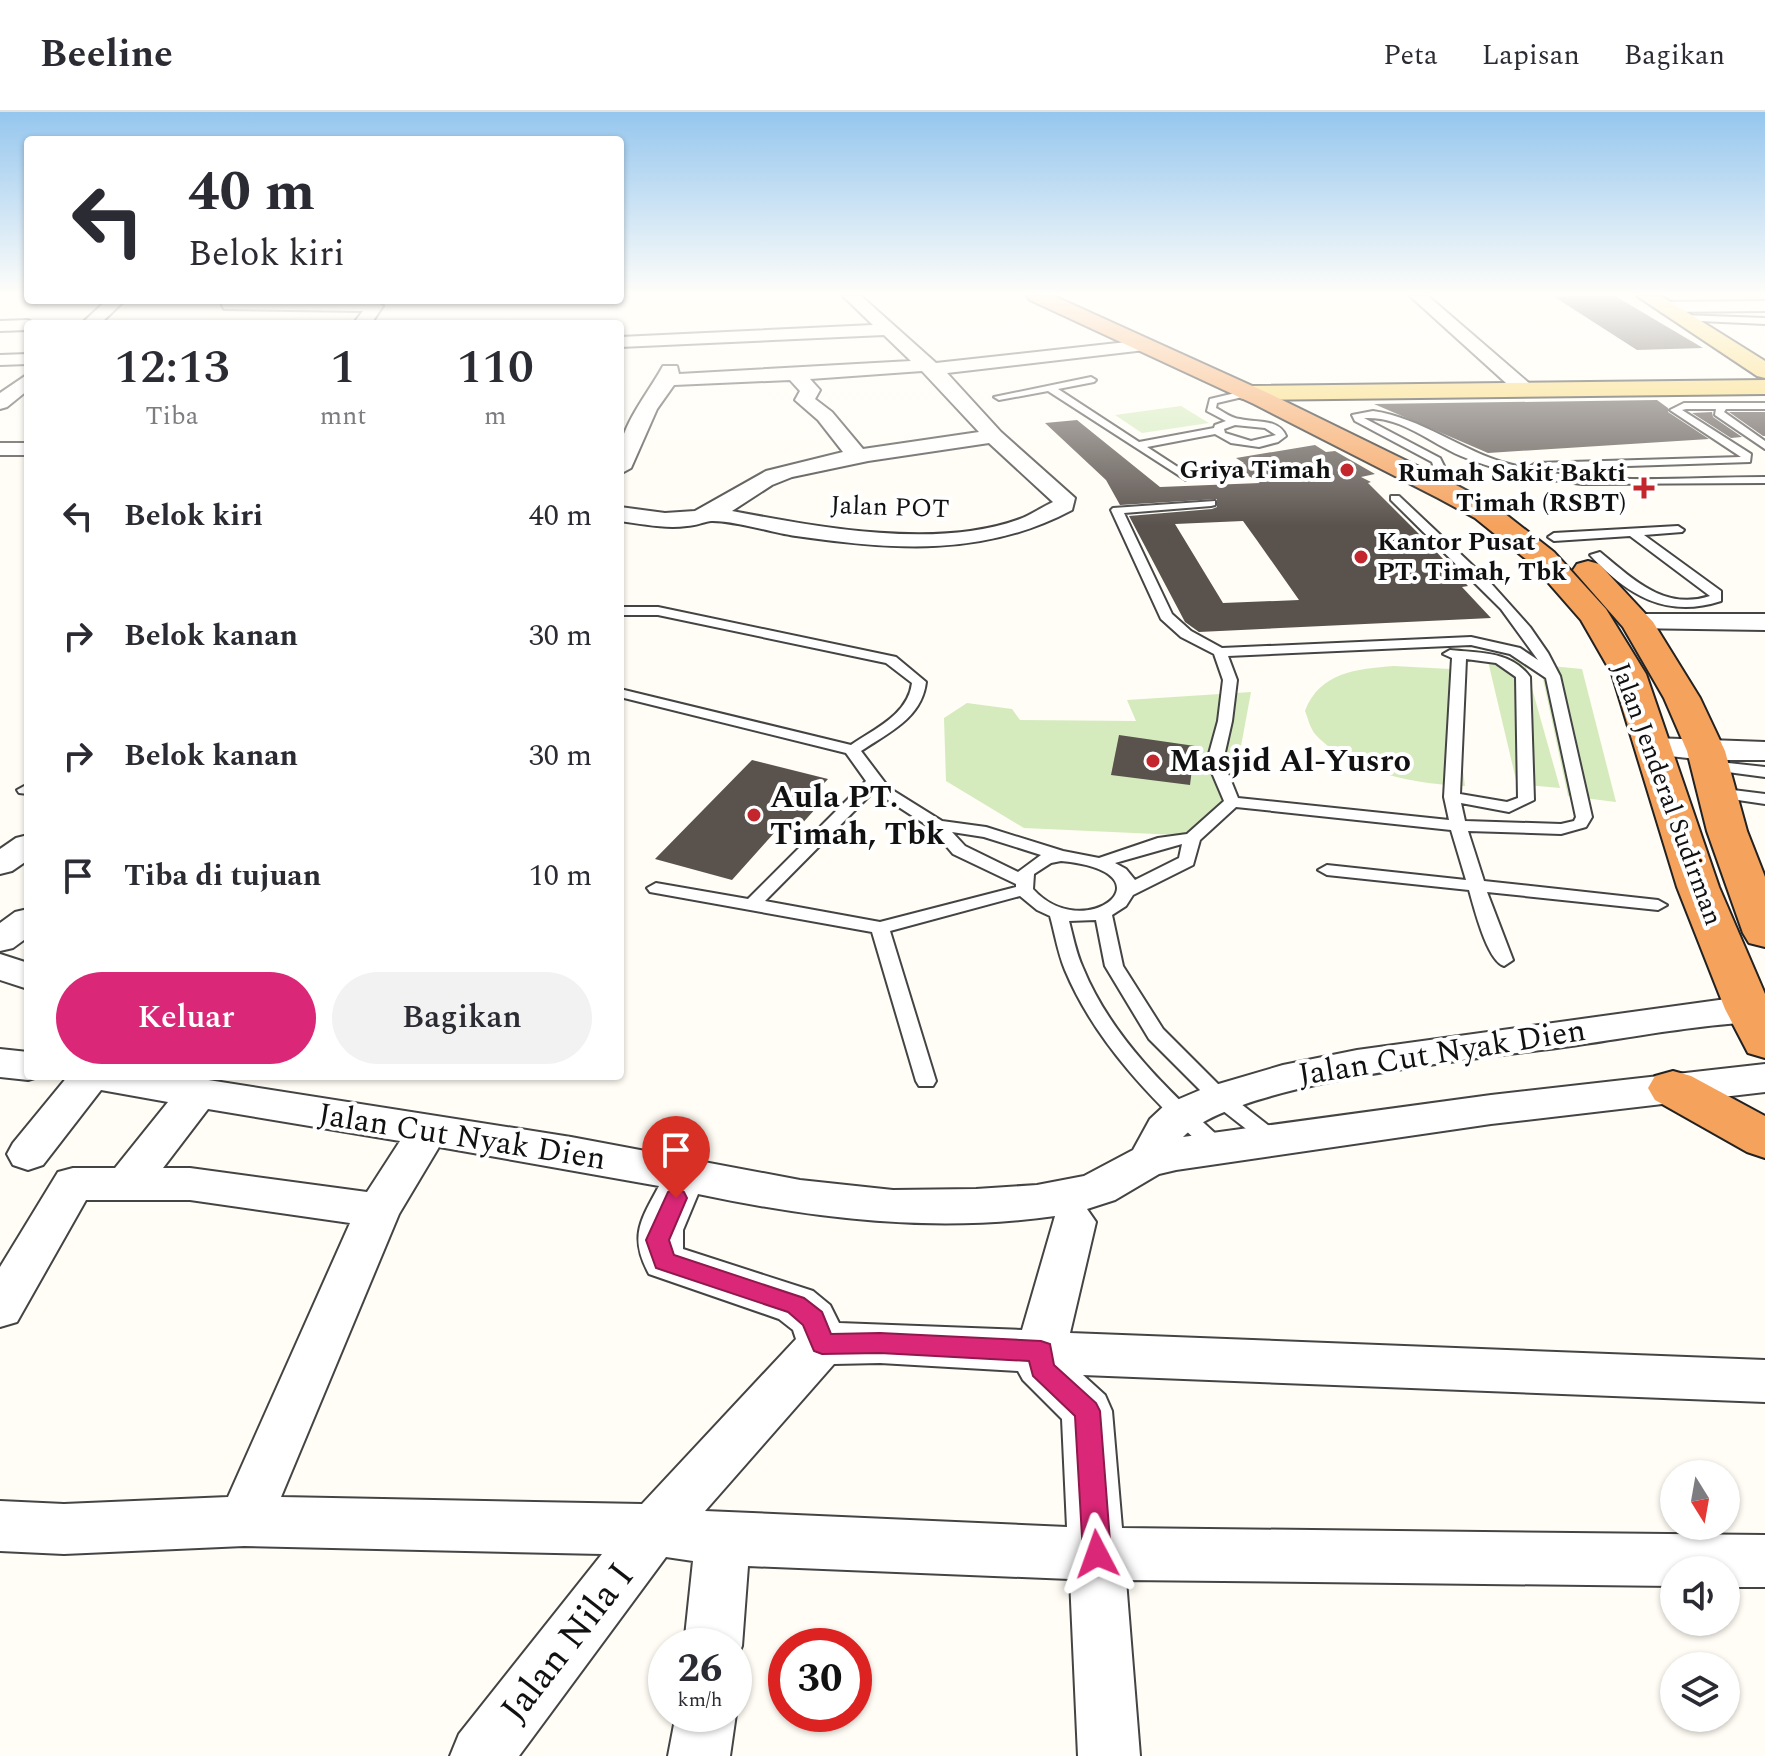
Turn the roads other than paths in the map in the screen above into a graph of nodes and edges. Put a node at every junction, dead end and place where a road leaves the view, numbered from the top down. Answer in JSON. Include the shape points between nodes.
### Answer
{"nodes":[{"id":1,"x":684,"y":373,"type":"edge"},
{"id":2,"x":791,"y":373,"type":"edge"},
{"id":3,"x":935,"y":373,"type":"edge"},
{"id":4,"x":1212,"y":373,"type":"edge"},
{"id":5,"x":1218,"y":373,"type":"edge"},
{"id":6,"x":1506,"y":373,"type":"edge"},
{"id":7,"x":1091,"y":380,"type":"dead end"},
{"id":8,"x":24,"y":384,"type":"edge"},
{"id":9,"x":1765,"y":387,"type":"edge"},
{"id":10,"x":1523,"y":388,"type":"junction"},
{"id":11,"x":1052,"y":389,"type":"junction"},
{"id":12,"x":1259,"y":392,"type":"junction"},
{"id":13,"x":999,"y":397,"type":"dead end"},
{"id":14,"x":0,"y":406,"type":"edge"},
{"id":15,"x":1765,"y":406,"type":"edge"},
{"id":16,"x":1722,"y":407,"type":"junction"},
{"id":17,"x":24,"y":408,"type":"edge"},
{"id":18,"x":1234,"y":422,"type":"junction"},
{"id":19,"x":1217,"y":431,"type":"junction"},
{"id":20,"x":994,"y":436,"type":"junction"},
{"id":21,"x":1138,"y":445,"type":"junction"},
{"id":22,"x":1765,"y":446,"type":"edge"},
{"id":23,"x":0,"y":449,"type":"edge"},
{"id":24,"x":24,"y":449,"type":"edge"},
{"id":25,"x":859,"y":458,"type":"junction"},
{"id":26,"x":624,"y":459,"type":"edge"},
{"id":27,"x":1514,"y":466,"type":"junction"},
{"id":28,"x":1433,"y":471,"type":"junction"},
{"id":29,"x":1186,"y":477,"type":"dead end"},
{"id":30,"x":1765,"y":480,"type":"edge"},
{"id":31,"x":1395,"y":498,"type":"dead end"},
{"id":32,"x":1211,"y":503,"type":"dead end"},
{"id":33,"x":624,"y":514,"type":"edge"},
{"id":34,"x":711,"y":514,"type":"junction"},
{"id":35,"x":1678,"y":530,"type":"dead end"},
{"id":36,"x":1633,"y":533,"type":"junction"},
{"id":37,"x":1554,"y":537,"type":"junction"},
{"id":38,"x":1596,"y":555,"type":"dead end"},
{"id":39,"x":1691,"y":604,"type":"junction"},
{"id":40,"x":624,"y":611,"type":"edge"},
{"id":41,"x":1637,"y":622,"type":"junction"},
{"id":42,"x":1714,"y":622,"type":"junction"},
{"id":43,"x":1765,"y":622,"type":"edge"},
{"id":44,"x":1400,"y":643,"type":"junction"},
{"id":45,"x":1220,"y":652,"type":"junction"},
{"id":46,"x":1459,"y":655,"type":"junction"},
{"id":47,"x":1553,"y":676,"type":"junction"},
{"id":48,"x":624,"y":694,"type":"edge"},
{"id":49,"x":1653,"y":747,"type":"junction"},
{"id":50,"x":853,"y":750,"type":"junction"},
{"id":51,"x":1765,"y":751,"type":"edge"},
{"id":52,"x":1711,"y":770,"type":"junction"},
{"id":53,"x":1765,"y":772,"type":"edge"},
{"id":54,"x":875,"y":781,"type":"junction"},
{"id":55,"x":1452,"y":797,"type":"junction"},
{"id":56,"x":1765,"y":799,"type":"edge"},
{"id":57,"x":1232,"y":802,"type":"junction"},
{"id":58,"x":937,"y":825,"type":"junction"},
{"id":59,"x":1458,"y":826,"type":"junction"},
{"id":60,"x":1192,"y":838,"type":"junction"},
{"id":61,"x":24,"y":848,"type":"edge"},
{"id":62,"x":1061,"y":856,"type":"junction"},
{"id":63,"x":1102,"y":862,"type":"junction"},
{"id":64,"x":0,"y":864,"type":"edge"},
{"id":65,"x":1327,"y":870,"type":"dead end"},
{"id":66,"x":1023,"y":886,"type":"junction"},
{"id":67,"x":1478,"y":887,"type":"junction"},
{"id":68,"x":656,"y":888,"type":"dead end"},
{"id":69,"x":1127,"y":891,"type":"junction"},
{"id":70,"x":1658,"y":905,"type":"dead end"},
{"id":71,"x":751,"y":906,"type":"junction"},
{"id":72,"x":1058,"y":913,"type":"junction"},
{"id":73,"x":1103,"y":913,"type":"junction"},
{"id":74,"x":24,"y":923,"type":"edge"},
{"id":75,"x":880,"y":928,"type":"junction"},
{"id":76,"x":1765,"y":933,"type":"edge"},
{"id":77,"x":0,"y":940,"type":"edge"},
{"id":78,"x":1504,"y":960,"type":"dead end"},
{"id":79,"x":0,"y":966,"type":"edge"},
{"id":80,"x":24,"y":975,"type":"edge"},
{"id":81,"x":1759,"y":1021,"type":"edge"},
{"id":82,"x":0,"y":1063,"type":"edge"},
{"id":83,"x":24,"y":1066,"type":"edge"},
{"id":84,"x":1765,"y":1078,"type":"edge"},
{"id":85,"x":87,"y":1080,"type":"edge"},
{"id":86,"x":125,"y":1080,"type":"edge"},
{"id":87,"x":926,"y":1081,"type":"dead end"},
{"id":88,"x":1673,"y":1088,"type":"junction"},
{"id":89,"x":198,"y":1093,"type":"junction"},
{"id":90,"x":1220,"y":1098,"type":"junction"},
{"id":91,"x":1180,"y":1115,"type":"junction"},
{"id":92,"x":428,"y":1131,"type":"junction"},
{"id":93,"x":1765,"y":1139,"type":"edge"},
{"id":94,"x":1275,"y":1141,"type":"junction"},
{"id":95,"x":1218,"y":1148,"type":"junction"},
{"id":96,"x":28,"y":1154,"type":"dead end"},
{"id":97,"x":1148,"y":1161,"type":"junction"},
{"id":98,"x":686,"y":1176,"type":"junction"},
{"id":99,"x":127,"y":1183,"type":"junction"},
{"id":100,"x":378,"y":1210,"type":"junction"},
{"id":101,"x":1074,"y":1222,"type":"dead end"},
{"id":102,"x":0,"y":1308,"type":"edge"},
{"id":103,"x":822,"y":1344,"type":"junction"},
{"id":104,"x":1041,"y":1352,"type":"junction"},
{"id":105,"x":1765,"y":1381,"type":"edge"},
{"id":106,"x":252,"y":1503,"type":"junction"},
{"id":107,"x":665,"y":1518,"type":"junction"},
{"id":108,"x":0,"y":1526,"type":"edge"},
{"id":109,"x":722,"y":1539,"type":"junction"},
{"id":110,"x":1096,"y":1539,"type":"junction"},
{"id":111,"x":1765,"y":1561,"type":"edge"},
{"id":112,"x":715,"y":1628,"type":"edge"},
{"id":113,"x":703,"y":1732,"type":"edge"},
{"id":114,"x":481,"y":1756,"type":"edge"},
{"id":115,"x":699,"y":1756,"type":"edge"},
{"id":116,"x":1109,"y":1756,"type":"edge"}],
"edges":[{"from":1,"to":26,"type":"street","via":[[669,375]]},
{"from":2,"to":25,"type":"street","via":[[810,390],[805,400]]},
{"from":3,"to":20,"type":"street","name":"Jalan POT"},
{"from":4,"to":12,"type":"highway","name":"Jalan Jenderal Sudirman"},
{"from":5,"to":12,"type":"highway","name":"Jalan Jenderal Sudirman"},
{"from":6,"to":10,"type":"street"},
{"from":7,"to":11,"type":"lane"},
{"from":8,"to":14,"type":"street"},
{"from":9,"to":10,"type":"main road"},
{"from":10,"to":12,"type":"main road"},
{"from":11,"to":13,"type":"lane"},
{"from":11,"to":21,"type":"lane"},
{"from":12,"to":18,"type":"lane","via":[[1213,401],[1211,409]]},
{"from":12,"to":28,"type":"highway","name":"Jalan Jenderal Sudirman"},
{"from":12,"to":49,"type":"highway","name":"Jalan Jenderal Sudirman","via":[[1485,512],[1543,558],[1595,616],[1622,663]]},
{"from":14,"to":17,"type":"street"},
{"from":15,"to":16,"type":"lane"},
{"from":16,"to":22,"type":"lane","via":[[1719,413]]},
{"from":16,"to":27,"type":"lane","via":[[1675,410],[1746,460]]},
{"from":18,"to":19,"type":"lane"},
{"from":18,"to":19,"type":"lane","via":[[1267,425],[1281,436],[1247,443],[1226,439]]},
{"from":19,"to":21,"type":"lane"},
{"from":20,"to":25,"type":"street"},
{"from":20,"to":34,"type":"street","name":"Jalan POT","via":[[1064,498],[1064,505],[1002,531],[910,540],[804,531]]},
{"from":21,"to":29,"type":"lane"},
{"from":23,"to":24,"type":"street"},
{"from":25,"to":34,"type":"street","via":[[767,478]]},
{"from":27,"to":28,"type":"lane","via":[[1470,455],[1394,416],[1357,415],[1436,460],[1439,466]]},
{"from":27,"to":30,"type":"lane","via":[[1582,481]]},
{"from":28,"to":37,"type":"highway","name":"Jalan Jenderal Sudirman"},
{"from":31,"to":47,"type":"lane","via":[[1464,563],[1537,644]]},
{"from":32,"to":45,"type":"lane","via":[[1117,510],[1166,616]]},
{"from":33,"to":34,"type":"street","via":[[685,520]]},
{"from":35,"to":36,"type":"lane"},
{"from":36,"to":37,"type":"lane"},
{"from":36,"to":39,"type":"lane","via":[[1716,594],[1710,601]]},
{"from":37,"to":41,"type":"highway","name":"Jalan Jenderal Sudirman"},
{"from":38,"to":39,"type":"lane","via":[[1658,602]]},
{"from":39,"to":42,"type":"lane"},
{"from":40,"to":50,"type":"lane","via":[[646,609],[782,635],[891,660],[906,669],[919,682],[913,707]]},
{"from":41,"to":42,"type":"street"},
{"from":41,"to":52,"type":"highway","name":"Jalan Jenderal Sudirman","via":[[1682,698]]},
{"from":42,"to":43,"type":"street"},
{"from":44,"to":45,"type":"lane"},
{"from":44,"to":46,"type":"lane"},
{"from":44,"to":47,"type":"lane","via":[[1493,645],[1515,651]]},
{"from":45,"to":57,"type":"lane","via":[[1230,680],[1215,761]]},
{"from":46,"to":55,"type":"lane"},
{"from":46,"to":55,"type":"lane","via":[[1503,660],[1523,677],[1526,800],[1509,807]]},
{"from":47,"to":59,"type":"lane","via":[[1584,817],[1580,824],[1561,829]]},
{"from":48,"to":50,"type":"lane"},
{"from":49,"to":52,"type":"street"},
{"from":49,"to":81,"type":"highway","name":"Jalan Jenderal Sudirman","via":[[1698,887]]},
{"from":50,"to":54,"type":"lane"},
{"from":51,"to":52,"type":"street"},
{"from":52,"to":53,"type":"lane"},
{"from":52,"to":56,"type":"lane"},
{"from":52,"to":76,"type":"highway","name":"Jalan Jenderal Sudirman"},
{"from":54,"to":58,"type":"lane"},
{"from":54,"to":71,"type":"lane"},
{"from":55,"to":59,"type":"lane"},
{"from":57,"to":59,"type":"lane"},
{"from":57,"to":60,"type":"lane"},
{"from":58,"to":62,"type":"lane","via":[[986,832]]},
{"from":58,"to":66,"type":"lane","via":[[959,850]]},
{"from":59,"to":67,"type":"lane"},
{"from":60,"to":63,"type":"lane"},
{"from":60,"to":69,"type":"lane","via":[[1187,861]]},
{"from":61,"to":64,"type":"street"},
{"from":62,"to":63,"type":"lane"},
{"from":62,"to":66,"type":"lane","via":[[1034,864]]},
{"from":63,"to":69,"type":"lane","via":[[1125,880]]},
{"from":65,"to":67,"type":"lane"},
{"from":66,"to":72,"type":"lane","via":[[1042,908]]},
{"from":66,"to":75,"type":"lane"},
{"from":67,"to":70,"type":"lane"},
{"from":67,"to":78,"type":"lane"},
{"from":68,"to":71,"type":"lane"},
{"from":69,"to":73,"type":"lane","via":[[1120,903]]},
{"from":71,"to":75,"type":"lane","via":[[828,915]]},
{"from":72,"to":73,"type":"lane"},
{"from":72,"to":91,"type":"lane","via":[[1075,971],[1118,1044]]},
{"from":73,"to":90,"type":"lane","via":[[1114,966],[1156,1034]]},
{"from":74,"to":77,"type":"street"},
{"from":75,"to":87,"type":"lane"},
{"from":79,"to":80,"type":"street"},
{"from":81,"to":90,"type":"street","name":"Jalan Cut Nyak Dien","via":[[1357,1064]]},
{"from":82,"to":83,"type":"street"},
{"from":84,"to":88,"type":"street","name":"Jalan Cut Nyak Dien"},
{"from":85,"to":96,"type":"street"},
{"from":86,"to":89,"type":"street","name":"Jalan Cut Nyak Dien"},
{"from":88,"to":93,"type":"highway"},
{"from":88,"to":94,"type":"street","name":"Jalan Cut Nyak Dien"},
{"from":89,"to":92,"type":"street","name":"Jalan Cut Nyak Dien"},
{"from":89,"to":99,"type":"street"},
{"from":90,"to":91,"type":"street","name":"Jalan Cut Nyak Dien"},
{"from":90,"to":94,"type":"lane"},
{"from":91,"to":95,"type":"lane"},
{"from":91,"to":97,"type":"street","name":"Jalan Cut Nyak Dien"},
{"from":92,"to":98,"type":"street","name":"Jalan Cut Nyak Dien"},
{"from":92,"to":100,"type":"street"},
{"from":94,"to":95,"type":"street","name":"Jalan Cut Nyak Dien"},
{"from":95,"to":97,"type":"street","name":"Jalan Cut Nyak Dien"},
{"from":97,"to":98,"type":"street","name":"Jalan Cut Nyak Dien","via":[[1089,1192],[936,1207],[827,1200]]},
{"from":98,"to":103,"type":"street","via":[[657,1240],[661,1257],[796,1305],[813,1319]]},
{"from":99,"to":100,"type":"street","via":[[190,1184]]},
{"from":99,"to":102,"type":"street","via":[[73,1184]]},
{"from":100,"to":106,"type":"street"},
{"from":101,"to":104,"type":"street"},
{"from":103,"to":104,"type":"street"},
{"from":103,"to":107,"type":"street","name":"Jalan Nila I"},
{"from":104,"to":105,"type":"street"},
{"from":104,"to":110,"type":"street","via":[[1041,1369],[1087,1411]]},
{"from":106,"to":107,"type":"street"},
{"from":106,"to":108,"type":"street","via":[[64,1529]]},
{"from":107,"to":109,"type":"street"},
{"from":107,"to":114,"type":"street","name":"Jalan Nila I"},
{"from":109,"to":110,"type":"street"},
{"from":109,"to":112,"type":"street"},
{"from":110,"to":111,"type":"street"},
{"from":110,"to":116,"type":"street"},
{"from":113,"to":115,"type":"street"}]}
